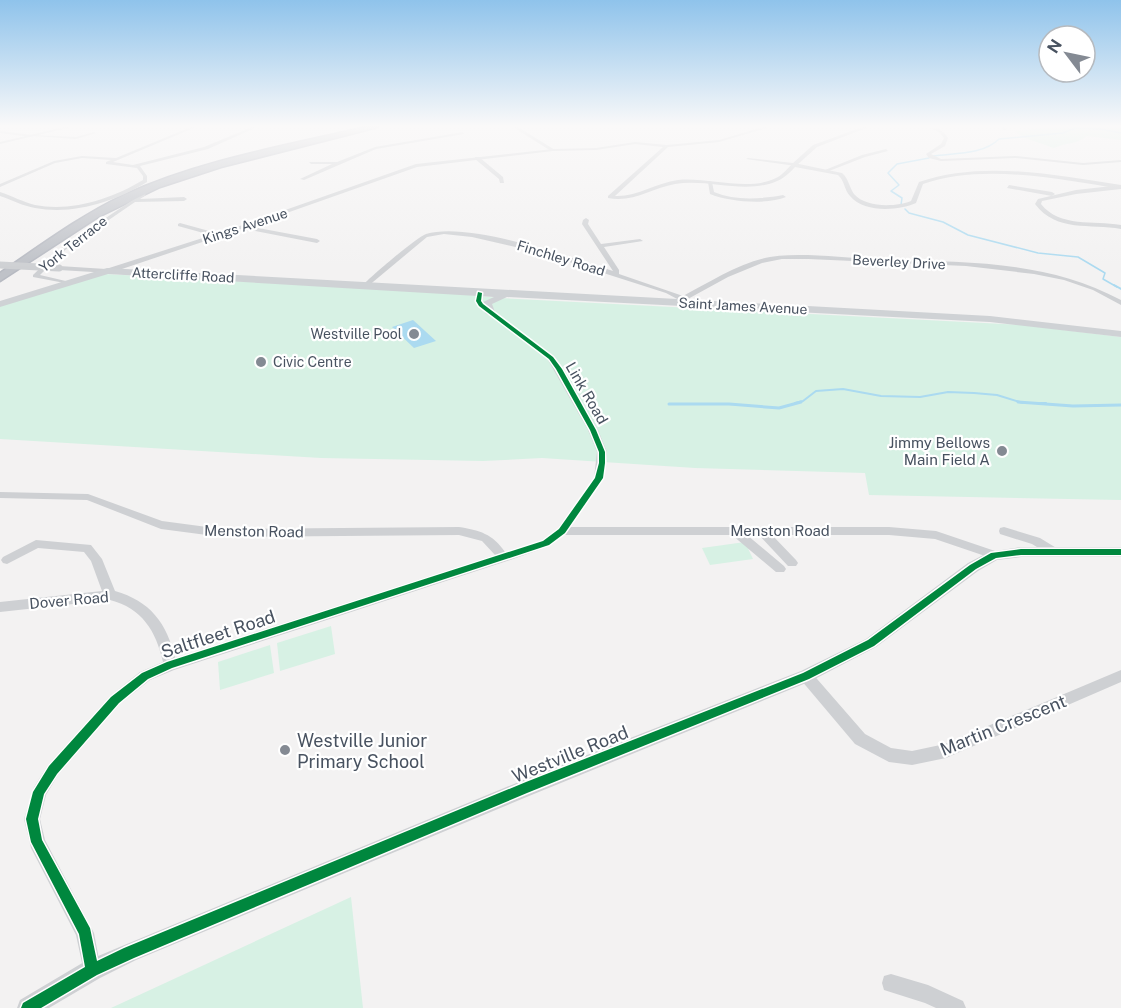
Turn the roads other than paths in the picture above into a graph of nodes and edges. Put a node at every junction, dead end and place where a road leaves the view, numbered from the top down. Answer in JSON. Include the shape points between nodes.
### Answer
{"nodes":[{"id":1,"x":27,"y":174,"type":"edge"},
{"id":2,"x":144,"y":174,"type":"edge"},
{"id":3,"x":186,"y":174,"type":"edge"},
{"id":4,"x":192,"y":174,"type":"edge"},
{"id":5,"x":314,"y":174,"type":"edge"},
{"id":6,"x":392,"y":174,"type":"edge"},
{"id":7,"x":496,"y":174,"type":"edge"},
{"id":8,"x":636,"y":174,"type":"edge"},
{"id":9,"x":785,"y":174,"type":"edge"},
{"id":10,"x":838,"y":174,"type":"edge"},
{"id":11,"x":177,"y":178,"type":"junction"},
{"id":12,"x":302,"y":179,"type":"dead end"},
{"id":13,"x":502,"y":182,"type":"dead end"},
{"id":14,"x":710,"y":182,"type":"junction"},
{"id":15,"x":0,"y":186,"type":"edge"},
{"id":16,"x":1121,"y":187,"type":"edge"},
{"id":17,"x":1009,"y":188,"type":"dead end"},
{"id":18,"x":0,"y":194,"type":"edge"},
{"id":19,"x":143,"y":195,"type":"joint"},
{"id":20,"x":1058,"y":195,"type":"junction"},
{"id":21,"x":783,"y":197,"type":"dead end"},
{"id":22,"x":184,"y":199,"type":"dead end"},
{"id":23,"x":132,"y":201,"type":"junction"},
{"id":24,"x":586,"y":220,"type":"dead end"},
{"id":25,"x":180,"y":225,"type":"dead end"},
{"id":26,"x":242,"y":227,"type":"junction"},
{"id":27,"x":1121,"y":227,"type":"edge"},
{"id":28,"x":218,"y":235,"type":"junction"},
{"id":29,"x":317,"y":241,"type":"dead end"},
{"id":30,"x":640,"y":241,"type":"dead end"},
{"id":31,"x":599,"y":246,"type":"junction"},
{"id":32,"x":134,"y":261,"type":"junction"},
{"id":33,"x":0,"y":265,"type":"edge"},
{"id":34,"x":77,"y":269,"type":"junction"},
{"id":35,"x":106,"y":271,"type":"junction"},
{"id":36,"x":0,"y":272,"type":"edge"},
{"id":37,"x":125,"y":272,"type":"junction"},
{"id":38,"x":616,"y":275,"type":"junction"},
{"id":39,"x":0,"y":278,"type":"edge"},
{"id":40,"x":51,"y":280,"type":"junction"},
{"id":41,"x":75,"y":284,"type":"junction"},
{"id":42,"x":365,"y":286,"type":"junction"},
{"id":43,"x":41,"y":291,"type":"junction"},
{"id":44,"x":455,"y":292,"type":"junction"},
{"id":45,"x":480,"y":293,"type":"junction"},
{"id":46,"x":514,"y":295,"type":"junction"},
{"id":47,"x":682,"y":301,"type":"junction"},
{"id":48,"x":1121,"y":303,"type":"edge"},
{"id":49,"x":0,"y":304,"type":"edge"},
{"id":50,"x":481,"y":305,"type":"junction"},
{"id":51,"x":490,"y":312,"type":"junction"},
{"id":52,"x":1121,"y":334,"type":"edge"},
{"id":53,"x":0,"y":495,"type":"edge"},
{"id":54,"x":562,"y":531,"type":"junction"},
{"id":55,"x":735,"y":531,"type":"junction"},
{"id":56,"x":762,"y":531,"type":"junction"},
{"id":57,"x":1004,"y":531,"type":"dead end"},
{"id":58,"x":1054,"y":552,"type":"junction"},
{"id":59,"x":1121,"y":552,"type":"edge"},
{"id":60,"x":994,"y":555,"type":"junction"},
{"id":61,"x":504,"y":558,"type":"junction"},
{"id":62,"x":7,"y":560,"type":"dead end"},
{"id":63,"x":792,"y":563,"type":"dead end"},
{"id":64,"x":780,"y":569,"type":"dead end"},
{"id":65,"x":110,"y":595,"type":"junction"},
{"id":66,"x":0,"y":607,"type":"edge"},
{"id":67,"x":170,"y":665,"type":"junction"},
{"id":68,"x":806,"y":676,"type":"junction"},
{"id":69,"x":1121,"y":676,"type":"edge"},
{"id":70,"x":92,"y":970,"type":"junction"},
{"id":71,"x":891,"y":983,"type":"dead end"},
{"id":72,"x":28,"y":1008,"type":"edge"},
{"id":73,"x":956,"y":1008,"type":"edge"}],
"edges":[{"from":1,"to":15,"type":"street"},
{"from":2,"to":18,"type":"street","via":[[145,181],[107,199],[82,205],[37,207]]},
{"from":3,"to":36,"type":"highway","via":[[137,190],[90,213]]},
{"from":4,"to":11,"type":"highway"},
{"from":5,"to":12,"type":"street"},
{"from":6,"to":26,"type":"street","name":"Kings Avenue"},
{"from":7,"to":13,"type":"street"},
{"from":8,"to":14,"type":"street","via":[[610,197],[623,198],[674,183]]},
{"from":9,"to":14,"type":"street","via":[[768,183]]},
{"from":10,"to":16,"type":"street","via":[[844,176],[857,199],[889,207],[911,204],[921,183],[949,176],[1028,175]]},
{"from":11,"to":19,"type":"highway"},
{"from":11,"to":39,"type":"highway","via":[[107,208]]},
{"from":14,"to":21,"type":"street","via":[[711,194],[721,197]]},
{"from":16,"to":20,"type":"street"},
{"from":17,"to":20,"type":"street"},
{"from":19,"to":23,"type":"street","name":"York Terrace"},
{"from":20,"to":27,"type":"street","via":[[1038,202],[1051,218]]},
{"from":22,"to":23,"type":"street"},
{"from":23,"to":40,"type":"street","name":"York Terrace","via":[[63,249],[35,274]]},
{"from":24,"to":31,"type":"street"},
{"from":25,"to":28,"type":"street"},
{"from":26,"to":28,"type":"street","name":"Kings Avenue"},
{"from":26,"to":29,"type":"street"},
{"from":28,"to":32,"type":"street","name":"Kings Avenue"},
{"from":30,"to":31,"type":"street"},
{"from":31,"to":38,"type":"street"},
{"from":32,"to":35,"type":"street","name":"Kings Avenue"},
{"from":32,"to":37,"type":"main road","via":[[124,267]]},
{"from":33,"to":34,"type":"street","name":"Attercliffe Road","bridge":true},
{"from":34,"to":35,"type":"street","name":"Attercliffe Road"},
{"from":34,"to":41,"type":"main road","via":[[81,274]]},
{"from":35,"to":37,"type":"main road","name":"Attercliffe Road"},
{"from":35,"to":41,"type":"main road"},
{"from":37,"to":42,"type":"main road","name":"Attercliffe Road"},
{"from":38,"to":42,"type":"street","name":"Finchley Road","via":[[516,243],[434,233],[425,236]]},
{"from":38,"to":47,"type":"street","name":"Finchley Road","via":[[668,292]]},
{"from":40,"to":41,"type":"street","name":"York Terrace"},
{"from":40,"to":43,"type":"main road"},
{"from":41,"to":43,"type":"main road"},
{"from":42,"to":44,"type":"main road","name":"Saint James Avenue"},
{"from":43,"to":49,"type":"main road"},
{"from":44,"to":45,"type":"main road","name":"Saint James Avenue"},
{"from":44,"to":50,"type":"main road"},
{"from":45,"to":46,"type":"main road","name":"Saint James Avenue"},
{"from":45,"to":50,"type":"street"},
{"from":46,"to":47,"type":"main road","name":"Saint James Avenue"},
{"from":46,"to":51,"type":"main road","via":[[488,302]]},
{"from":47,"to":48,"type":"street","name":"Beverley Drive","via":[[758,262],[801,258],[1007,269],[1073,281]]},
{"from":47,"to":52,"type":"main road","name":"Saint James Avenue","via":[[990,319]]},
{"from":50,"to":51,"type":"street","name":"Link Road"},
{"from":51,"to":54,"type":"street","name":"Link Road","via":[[550,358],[602,452],[599,478]]},
{"from":53,"to":61,"type":"street","name":"Menston Road","via":[[88,497],[161,525],[222,533],[477,533],[489,538]]},
{"from":54,"to":55,"type":"street","name":"Menston Road"},
{"from":54,"to":61,"type":"street","name":"Saltfleet Road","via":[[546,543]]},
{"from":55,"to":56,"type":"street","name":"Menston Road"},
{"from":55,"to":64,"type":"street"},
{"from":56,"to":60,"type":"street","name":"Menston Road","via":[[922,533],[952,538]]},
{"from":56,"to":63,"type":"street"},
{"from":57,"to":58,"type":"street","via":[[1036,541]]},
{"from":58,"to":59,"type":"street","name":"Westville Road"},
{"from":58,"to":60,"type":"street","name":"Westville Road"},
{"from":60,"to":68,"type":"street","name":"Westville Road","via":[[871,643]]},
{"from":61,"to":67,"type":"street","name":"Saltfleet Road"},
{"from":62,"to":65,"type":"street","via":[[36,543],[87,548]]},
{"from":65,"to":66,"type":"street","name":"Dover Road"},
{"from":65,"to":67,"type":"street","name":"Dover Road","via":[[133,602],[149,616],[166,642]]},
{"from":67,"to":70,"type":"street","name":"Saltfleet Road","via":[[146,676],[115,700],[53,770],[39,792],[32,819],[38,842],[85,933]]},
{"from":68,"to":69,"type":"street","name":"Martin Crescent","via":[[860,739],[889,755],[912,758],[946,751]]},
{"from":68,"to":70,"type":"street","name":"Westville Road","via":[[526,788]]},
{"from":70,"to":72,"type":"street","name":"Westville Road"},
{"from":71,"to":73,"type":"street","via":[[928,994]]}]}
